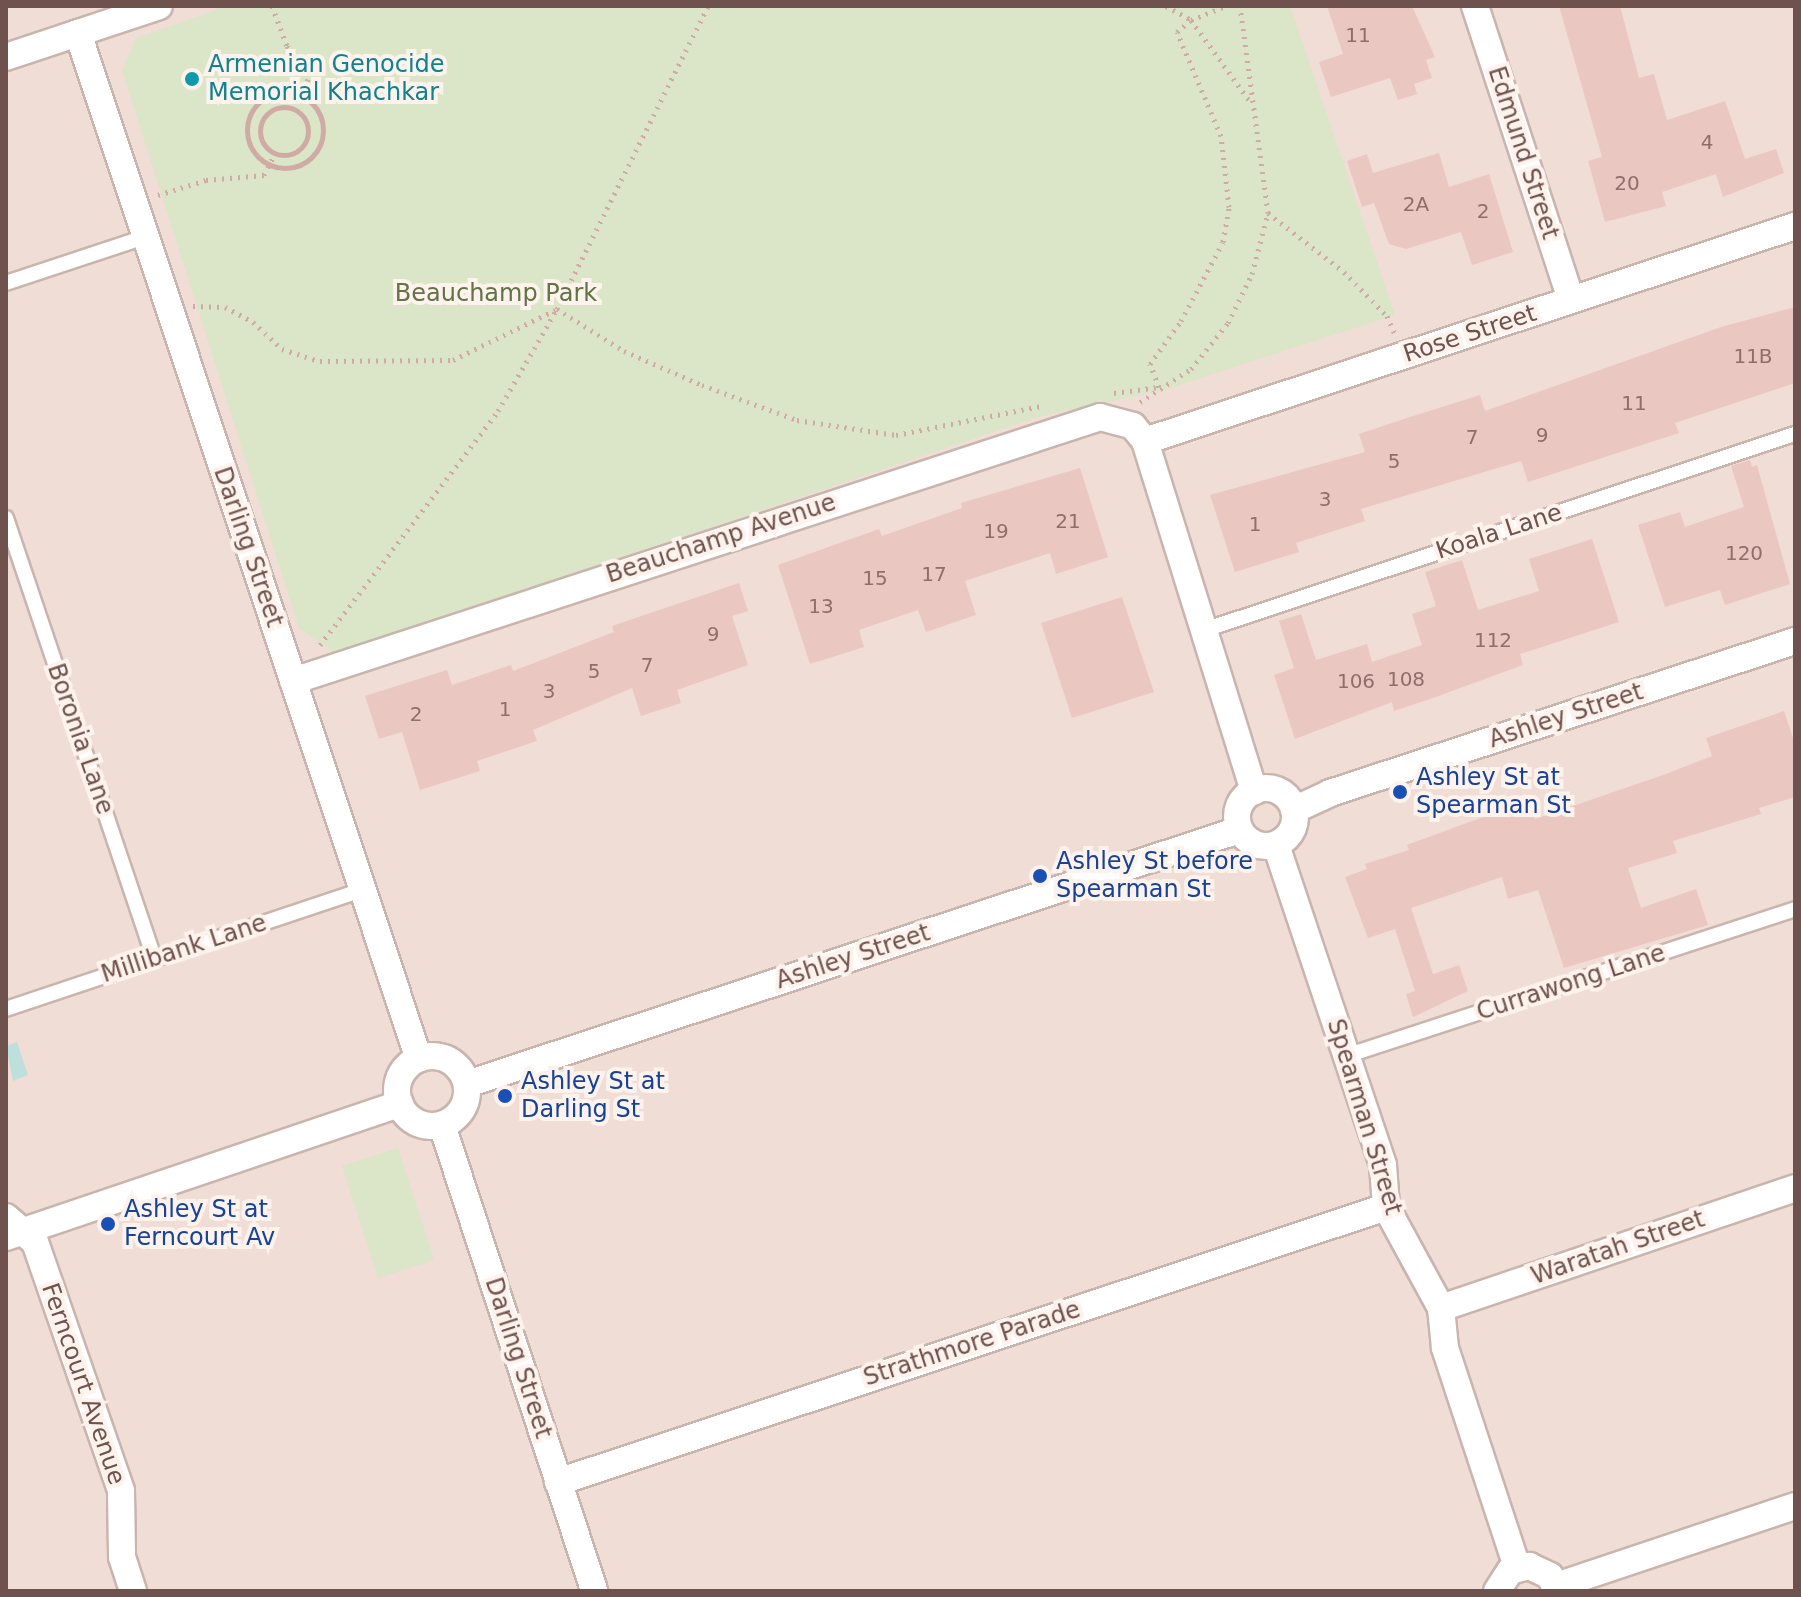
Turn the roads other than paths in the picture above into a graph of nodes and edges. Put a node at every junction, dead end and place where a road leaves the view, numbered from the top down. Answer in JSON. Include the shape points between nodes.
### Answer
{"nodes":[{"id":1,"x":157,"y":6,"type":"edge"},
{"id":2,"x":1475,"y":6,"type":"edge"},
{"id":3,"x":78,"y":33,"type":"junction"},
{"id":4,"x":6,"y":57,"type":"edge"},
{"id":5,"x":1795,"y":226,"type":"edge"},
{"id":6,"x":145,"y":237,"type":"junction"},
{"id":7,"x":6,"y":283,"type":"edge"},
{"id":8,"x":1571,"y":300,"type":"junction"},
{"id":9,"x":1795,"y":434,"type":"edge"},
{"id":10,"x":1145,"y":441,"type":"junction"},
{"id":11,"x":6,"y":518,"type":"edge"},
{"id":12,"x":1204,"y":630,"type":"junction"},
{"id":13,"x":1795,"y":641,"type":"edge"},
{"id":14,"x":293,"y":681,"type":"junction"},
{"id":15,"x":1254,"y":791,"type":"junction"},
{"id":16,"x":1294,"y":810,"type":"junction"},
{"id":17,"x":1239,"y":830,"type":"junction"},
{"id":18,"x":1276,"y":845,"type":"junction"},
{"id":19,"x":362,"y":890,"type":"junction"},
{"id":20,"x":1795,"y":909,"type":"edge"},
{"id":21,"x":154,"y":959,"type":"junction"},
{"id":22,"x":6,"y":1009,"type":"edge"},
{"id":23,"x":1346,"y":1056,"type":"junction"},
{"id":24,"x":419,"y":1059,"type":"junction"},
{"id":25,"x":467,"y":1084,"type":"junction"},
{"id":26,"x":400,"y":1104,"type":"junction"},
{"id":27,"x":442,"y":1125,"type":"junction"},
{"id":28,"x":1795,"y":1188,"type":"edge"},
{"id":29,"x":1386,"y":1207,"type":"junction"},
{"id":30,"x":11,"y":1229,"type":"edge"},
{"id":31,"x":1441,"y":1308,"type":"junction"},
{"id":32,"x":558,"y":1482,"type":"junction"},
{"id":33,"x":1795,"y":1506,"type":"edge"},
{"id":34,"x":1517,"y":1567,"type":"junction"},
{"id":35,"x":1556,"y":1588,"type":"edge"},
{"id":36,"x":133,"y":1591,"type":"edge"},
{"id":37,"x":594,"y":1591,"type":"edge"},
{"id":38,"x":1497,"y":1591,"type":"edge"}],
"edges":[{"from":1,"to":3,"type":"street"},
{"from":2,"to":8,"type":"street","name":"Edmund Street"},
{"from":3,"to":4,"type":"street"},
{"from":3,"to":6,"type":"street","name":"Darling Street"},
{"from":5,"to":8,"type":"street","name":"Rose Street"},
{"from":6,"to":7,"type":"lane"},
{"from":6,"to":14,"type":"street","name":"Darling Street"},
{"from":8,"to":10,"type":"street","name":"Rose Street"},
{"from":9,"to":12,"type":"lane","name":"Koala Lane"},
{"from":10,"to":12,"type":"street"},
{"from":10,"to":14,"type":"street","name":"Beauchamp Avenue","via":[[1133,426],[1118,420],[1081,421]]},
{"from":11,"to":21,"type":"lane","name":"Boronia Lane"},
{"from":12,"to":15,"type":"street"},
{"from":13,"to":16,"type":"street","name":"Ashley Street","via":[[1330,793]]},
{"from":14,"to":19,"type":"street","name":"Darling Street"},
{"from":15,"to":16,"type":"street","via":[[1278,790]]},
{"from":15,"to":17,"type":"street","via":[[1238,807]]},
{"from":16,"to":18,"type":"street","via":[[1291,831]]},
{"from":17,"to":18,"type":"street","via":[[1257,845]]},
{"from":17,"to":25,"type":"street","name":"Ashley Street"},
{"from":18,"to":23,"type":"street","name":"Spearman Street"},
{"from":19,"to":21,"type":"lane","name":"Millibank Lane"},
{"from":19,"to":24,"type":"street","name":"Darling Street"},
{"from":20,"to":23,"type":"lane","name":"Currawong Lane"},
{"from":21,"to":22,"type":"lane","name":"Millibank Lane"},
{"from":23,"to":29,"type":"street","name":"Spearman Street","via":[[1383,1165]]},
{"from":24,"to":25,"type":"street","via":[[449,1060]]},
{"from":24,"to":26,"type":"street","via":[[398,1083]]},
{"from":25,"to":27,"type":"street","via":[[463,1109]]},
{"from":26,"to":27,"type":"street","via":[[413,1120]]},
{"from":26,"to":30,"type":"street"},
{"from":27,"to":32,"type":"street","name":"Darling Street"},
{"from":28,"to":31,"type":"street","name":"Waratah Street"},
{"from":29,"to":31,"type":"street","name":"Spearman Street"},
{"from":29,"to":32,"type":"street","name":"Strathmore Parade"},
{"from":30,"to":36,"type":"street","name":"Ferncourt Avenue","via":[[35,1242],[121,1491],[122,1557]]},
{"from":31,"to":34,"type":"street","name":"Spearman Street","via":[[1445,1348]]},
{"from":32,"to":37,"type":"street","name":"Darling Street"},
{"from":33,"to":35,"type":"street"},
{"from":34,"to":35,"type":"street","via":[[1541,1569]]},
{"from":34,"to":38,"type":"street"}]}
